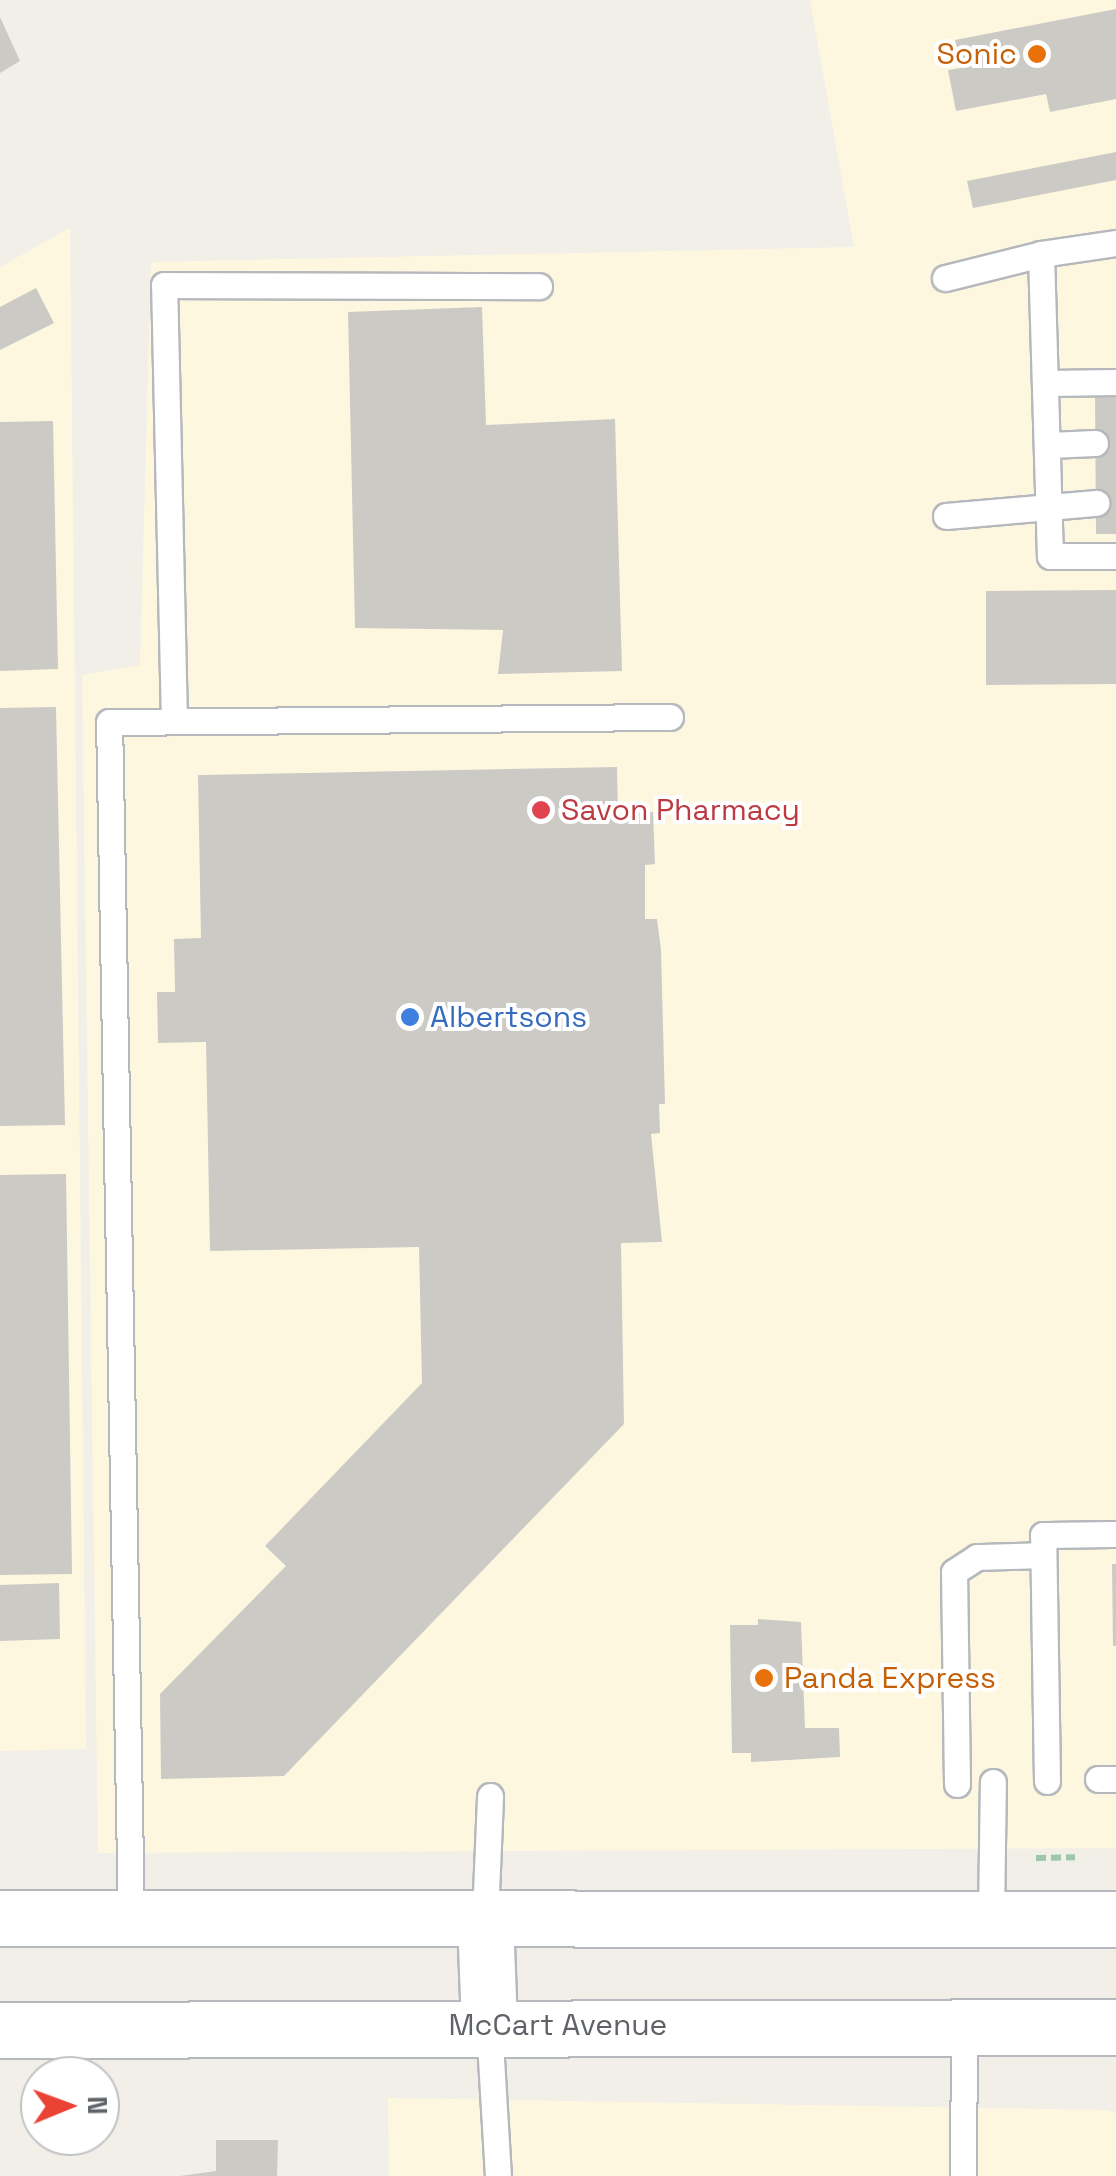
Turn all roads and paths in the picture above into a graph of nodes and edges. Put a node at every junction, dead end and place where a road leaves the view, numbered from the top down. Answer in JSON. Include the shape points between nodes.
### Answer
{"nodes":[{"id":1,"x":1116,"y":243,"type":"edge"},
{"id":2,"x":1041,"y":254,"type":"junction"},
{"id":3,"x":945,"y":278,"type":"dead end"},
{"id":4,"x":539,"y":286,"type":"dead end"},
{"id":5,"x":1048,"y":382,"type":"junction"},
{"id":6,"x":1116,"y":382,"type":"edge"},
{"id":7,"x":1096,"y":442,"type":"dead end"},
{"id":8,"x":1048,"y":445,"type":"junction"},
{"id":9,"x":1096,"y":503,"type":"dead end"},
{"id":10,"x":1049,"y":505,"type":"junction"},
{"id":11,"x":946,"y":516,"type":"dead end"},
{"id":12,"x":1116,"y":556,"type":"edge"},
{"id":13,"x":670,"y":717,"type":"dead end"},
{"id":14,"x":174,"y":722,"type":"junction"},
{"id":15,"x":1116,"y":1534,"type":"edge"},
{"id":16,"x":1043,"y":1556,"type":"junction"},
{"id":17,"x":1047,"y":1781,"type":"dead end"},
{"id":18,"x":992,"y":1782,"type":"dead end"},
{"id":19,"x":957,"y":1784,"type":"dead end"},
{"id":20,"x":490,"y":1796,"type":"dead end"},
{"id":21,"x":1074,"y":1857,"type":"dead end"},
{"id":22,"x":1036,"y":1858,"type":"dead end"},
{"id":23,"x":485,"y":1917,"type":"junction"},
{"id":24,"x":0,"y":1918,"type":"edge"},
{"id":25,"x":132,"y":1918,"type":"junction"},
{"id":26,"x":992,"y":1918,"type":"junction"},
{"id":27,"x":1116,"y":1919,"type":"edge"},
{"id":28,"x":490,"y":2025,"type":"junction"},
{"id":29,"x":964,"y":2026,"type":"junction"},
{"id":30,"x":1116,"y":2028,"type":"edge"},
{"id":31,"x":0,"y":2030,"type":"edge"},
{"id":32,"x":1116,"y":2057,"type":"edge"},
{"id":33,"x":498,"y":2176,"type":"edge"},
{"id":34,"x":963,"y":2176,"type":"edge"}],
"edges":[{"from":1,"to":2,"type":"lane"},
{"from":2,"to":3,"type":"lane"},
{"from":2,"to":5,"type":"lane"},
{"from":4,"to":14,"type":"lane","via":[[164,285]]},
{"from":5,"to":6,"type":"lane"},
{"from":5,"to":8,"type":"lane"},
{"from":7,"to":8,"type":"lane"},
{"from":8,"to":10,"type":"lane"},
{"from":9,"to":10,"type":"lane"},
{"from":10,"to":11,"type":"lane"},
{"from":10,"to":12,"type":"lane","via":[[1050,556]]},
{"from":13,"to":14,"type":"lane"},
{"from":14,"to":25,"type":"lane","via":[[109,722]]},
{"from":15,"to":16,"type":"lane","via":[[1043,1535]]},
{"from":16,"to":17,"type":"lane"},
{"from":16,"to":19,"type":"lane","via":[[977,1556],[954,1572]]},
{"from":18,"to":26,"type":"lane"},
{"from":20,"to":23,"type":"lane"},
{"from":21,"to":22,"type":"path"},
{"from":23,"to":25,"type":"main road"},
{"from":23,"to":26,"type":"main road"},
{"from":23,"to":28,"type":"main road"},
{"from":24,"to":25,"type":"main road"},
{"from":26,"to":27,"type":"main road"},
{"from":28,"to":29,"type":"main road","name":"McCart Avenue"},
{"from":28,"to":31,"type":"main road","name":"McCart Avenue"},
{"from":28,"to":33,"type":"lane"},
{"from":29,"to":30,"type":"main road","name":"McCart Avenue"},
{"from":29,"to":32,"type":"main road"},
{"from":29,"to":34,"type":"lane"}]}
